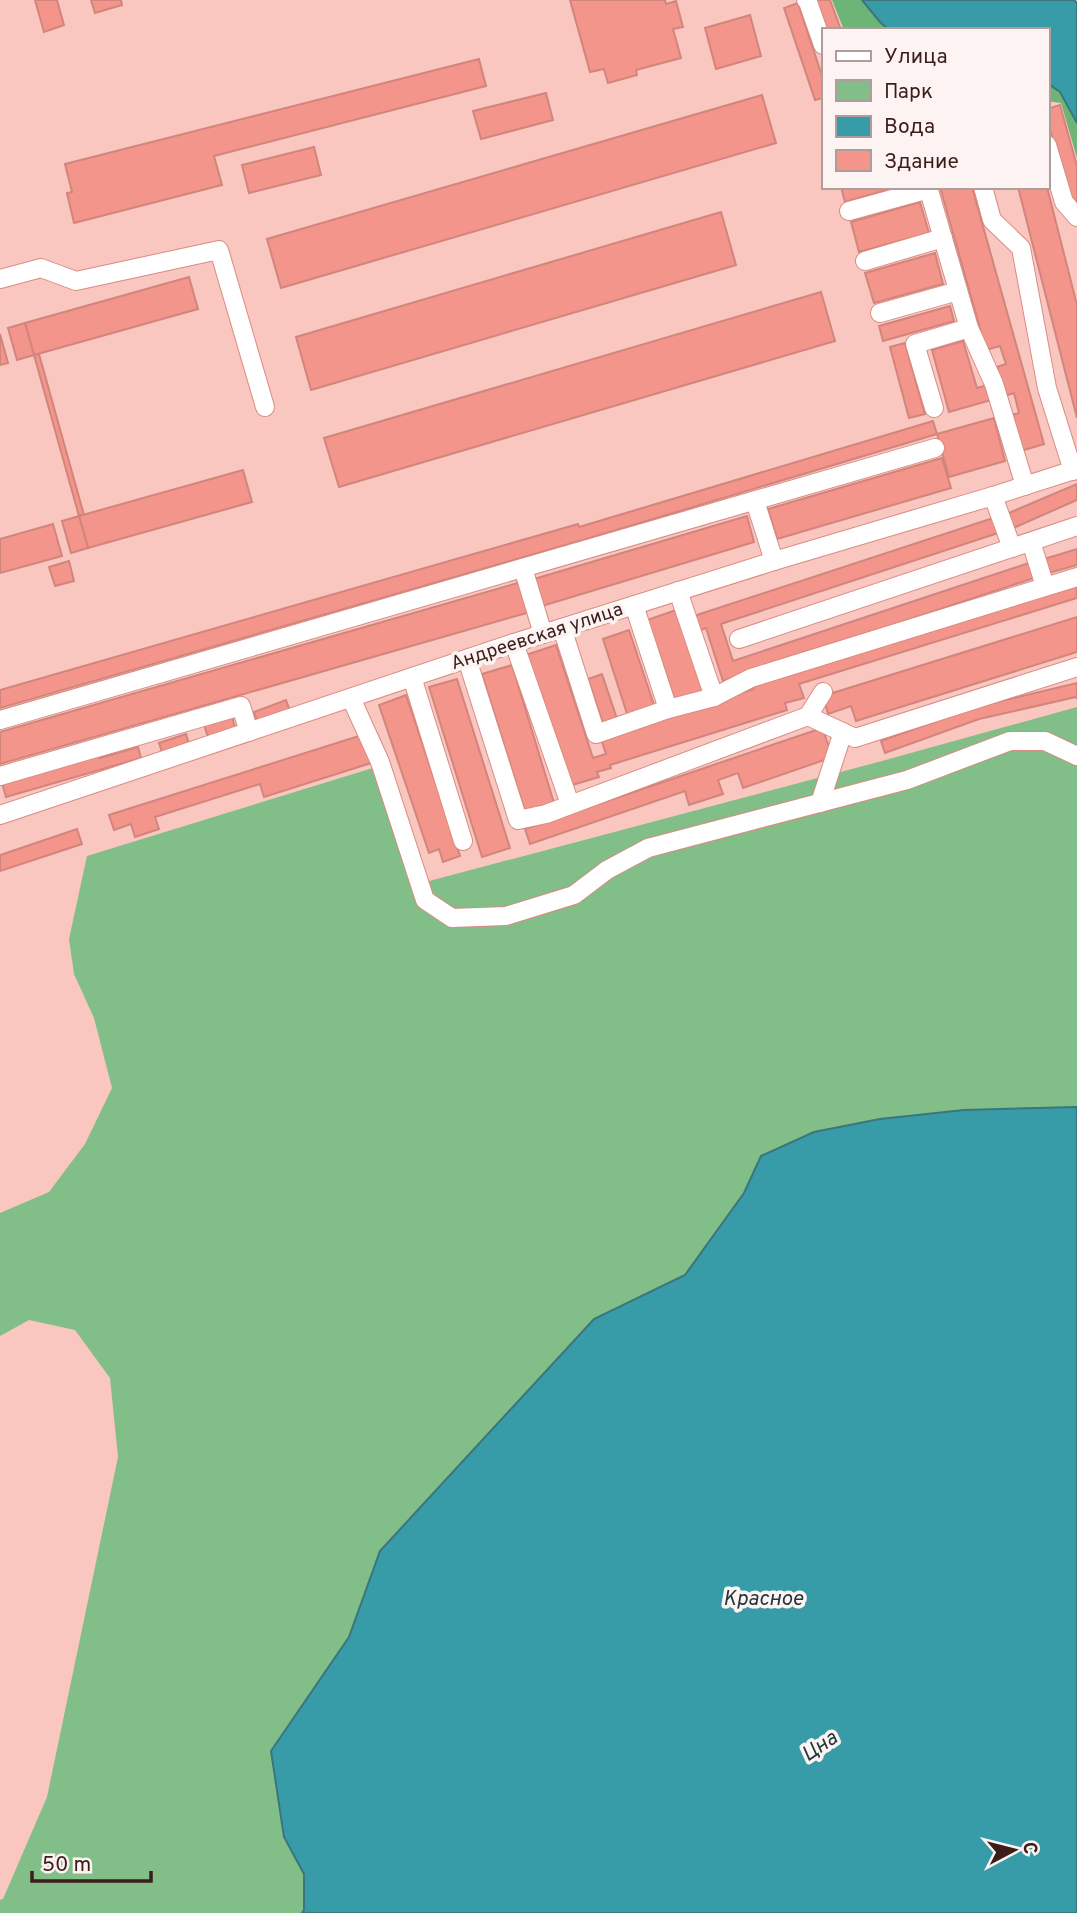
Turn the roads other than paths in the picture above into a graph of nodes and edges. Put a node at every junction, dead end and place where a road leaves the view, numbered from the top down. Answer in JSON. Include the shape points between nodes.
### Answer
{"nodes":[{"id":1,"x":806,"y":0,"type":"edge"},
{"id":2,"x":822,"y":42,"type":"edge"},
{"id":3,"x":1049,"y":152,"type":"edge"},
{"id":4,"x":925,"y":189,"type":"edge"},
{"id":5,"x":928,"y":189,"type":"edge"},
{"id":6,"x":984,"y":189,"type":"edge"},
{"id":7,"x":849,"y":211,"type":"dead end"},
{"id":8,"x":1077,"y":217,"type":"edge"},
{"id":9,"x":943,"y":239,"type":"junction"},
{"id":10,"x":865,"y":261,"type":"dead end"},
{"id":11,"x":0,"y":279,"type":"edge"},
{"id":12,"x":958,"y":291,"type":"junction"},
{"id":13,"x":880,"y":313,"type":"dead end"},
{"id":14,"x":969,"y":328,"type":"junction"},
{"id":15,"x":265,"y":407,"type":"dead end"},
{"id":16,"x":934,"y":408,"type":"dead end"},
{"id":17,"x":935,"y":448,"type":"dead end"},
{"id":18,"x":1075,"y":470,"type":"edge"},
{"id":19,"x":1025,"y":486,"type":"junction"},
{"id":20,"x":993,"y":496,"type":"junction"},
{"id":21,"x":755,"y":500,"type":"junction"},
{"id":22,"x":1077,"y":526,"type":"edge"},
{"id":23,"x":1031,"y":542,"type":"junction"},
{"id":24,"x":1012,"y":548,"type":"junction"},
{"id":25,"x":774,"y":561,"type":"junction"},
{"id":26,"x":523,"y":568,"type":"junction"},
{"id":27,"x":1077,"y":577,"type":"edge"},
{"id":28,"x":1045,"y":586,"type":"junction"},
{"id":29,"x":678,"y":591,"type":"junction"},
{"id":30,"x":634,"y":605,"type":"junction"},
{"id":31,"x":562,"y":628,"type":"junction"},
{"id":32,"x":543,"y":634,"type":"junction"},
{"id":33,"x":738,"y":639,"type":"dead end"},
{"id":34,"x":514,"y":643,"type":"junction"},
{"id":35,"x":467,"y":659,"type":"junction"},
{"id":36,"x":1077,"y":667,"type":"edge"},
{"id":37,"x":412,"y":677,"type":"junction"},
{"id":38,"x":823,"y":692,"type":"dead end"},
{"id":39,"x":714,"y":697,"type":"junction"},
{"id":40,"x":351,"y":698,"type":"junction"},
{"id":41,"x":668,"y":709,"type":"junction"},
{"id":42,"x":808,"y":716,"type":"junction"},
{"id":43,"x":0,"y":720,"type":"edge"},
{"id":44,"x":249,"y":732,"type":"junction"},
{"id":45,"x":843,"y":732,"type":"junction"},
{"id":46,"x":1077,"y":756,"type":"edge"},
{"id":47,"x":0,"y":776,"type":"edge"},
{"id":48,"x":820,"y":803,"type":"junction"},
{"id":49,"x":570,"y":804,"type":"junction"},
{"id":50,"x":1,"y":811,"type":"edge"},
{"id":51,"x":463,"y":841,"type":"dead end"}],
"edges":[{"from":1,"to":2,"type":"street"},
{"from":3,"to":8,"type":"street","via":[[1063,202]]},
{"from":4,"to":7,"type":"street"},
{"from":5,"to":9,"type":"street"},
{"from":6,"to":18,"type":"street","via":[[992,220],[1021,248],[1047,388]]},
{"from":9,"to":10,"type":"street"},
{"from":9,"to":12,"type":"street"},
{"from":11,"to":15,"type":"street","via":[[41,268],[76,281],[219,250]]},
{"from":12,"to":13,"type":"street"},
{"from":12,"to":14,"type":"street"},
{"from":14,"to":16,"type":"street","via":[[915,344]]},
{"from":14,"to":19,"type":"street","via":[[993,384]]},
{"from":17,"to":21,"type":"street"},
{"from":18,"to":19,"type":"street","name":"Андреевская улица"},
{"from":19,"to":20,"type":"street","name":"Андреевская улица"},
{"from":20,"to":24,"type":"street"},
{"from":20,"to":25,"type":"street","name":"Андреевская улица"},
{"from":21,"to":25,"type":"street"},
{"from":21,"to":26,"type":"street"},
{"from":22,"to":23,"type":"street"},
{"from":23,"to":24,"type":"street"},
{"from":23,"to":28,"type":"street"},
{"from":24,"to":33,"type":"street"},
{"from":25,"to":29,"type":"street","name":"Андреевская улица"},
{"from":26,"to":32,"type":"street"},
{"from":26,"to":43,"type":"street"},
{"from":27,"to":28,"type":"street"},
{"from":28,"to":39,"type":"street","via":[[751,678]]},
{"from":29,"to":30,"type":"street","name":"Андреевская улица"},
{"from":29,"to":39,"type":"street"},
{"from":30,"to":31,"type":"street","name":"Андреевская улица"},
{"from":30,"to":41,"type":"street"},
{"from":31,"to":32,"type":"street","name":"Андреевская улица"},
{"from":31,"to":41,"type":"street","via":[[596,734]]},
{"from":32,"to":34,"type":"street","name":"Андреевская улица"},
{"from":34,"to":35,"type":"street","name":"Андреевская улица"},
{"from":34,"to":49,"type":"street"},
{"from":35,"to":37,"type":"street","name":"Андреевская улица"},
{"from":35,"to":49,"type":"street","via":[[518,820]]},
{"from":36,"to":45,"type":"street","via":[[855,738]]},
{"from":37,"to":40,"type":"street","name":"Андреевская улица"},
{"from":37,"to":51,"type":"street"},
{"from":38,"to":42,"type":"street"},
{"from":39,"to":41,"type":"street"},
{"from":40,"to":44,"type":"street","name":"Андреевская улица"},
{"from":40,"to":48,"type":"street","via":[[380,762],[425,900],[452,918],[506,916],[574,895],[648,848]]},
{"from":42,"to":45,"type":"street"},
{"from":42,"to":49,"type":"street"},
{"from":44,"to":47,"type":"street","via":[[242,706]]},
{"from":44,"to":50,"type":"street","name":"Андреевская улица"},
{"from":45,"to":48,"type":"street"},
{"from":46,"to":48,"type":"street","via":[[1045,741],[1010,741],[907,780]]}]}
